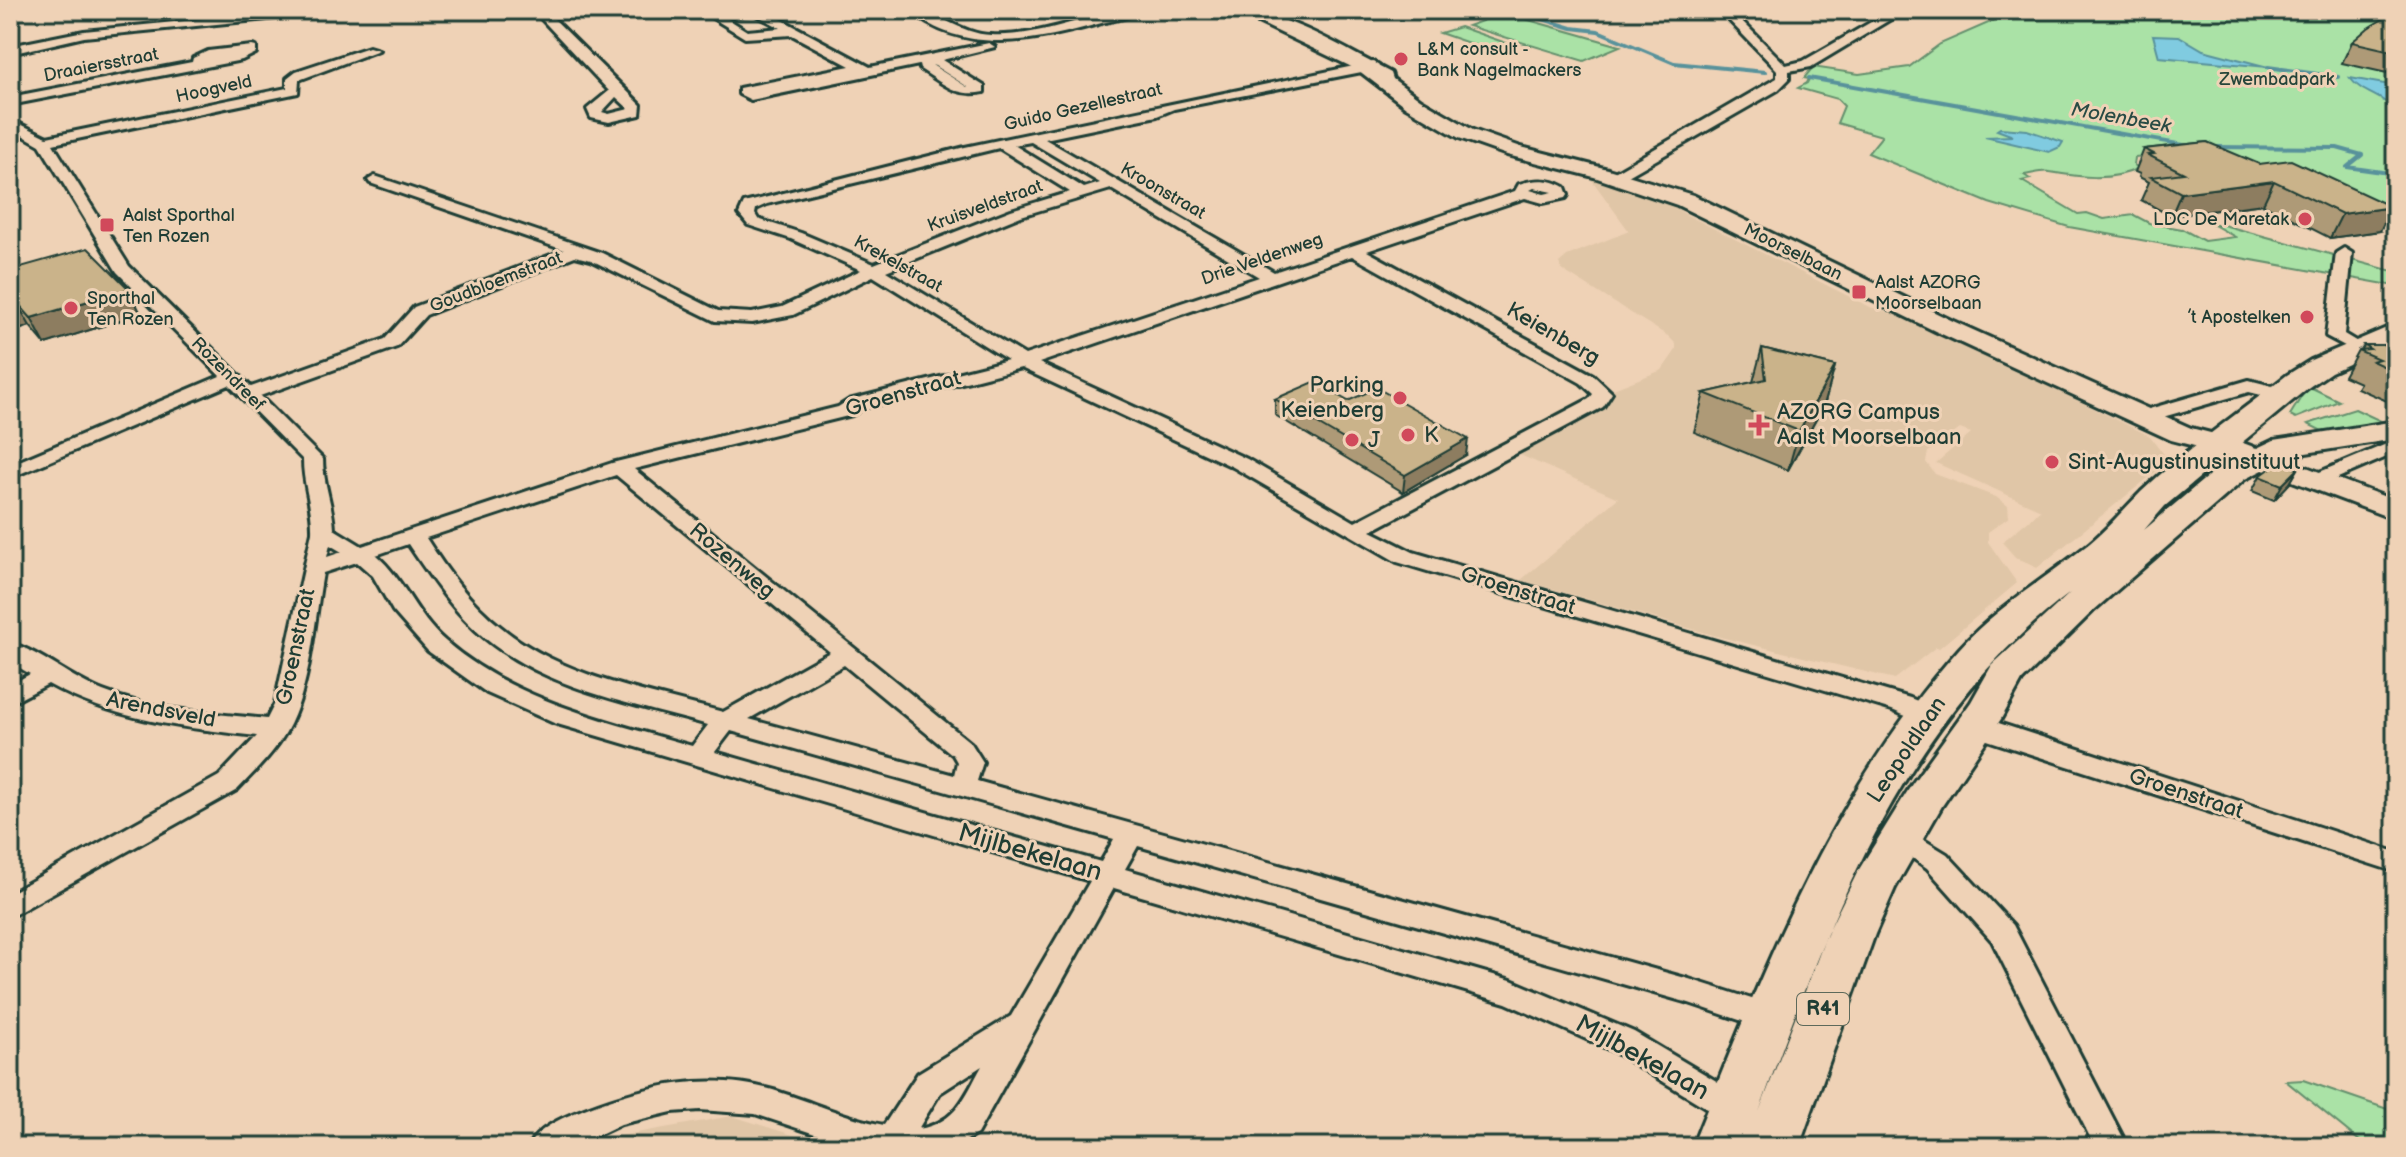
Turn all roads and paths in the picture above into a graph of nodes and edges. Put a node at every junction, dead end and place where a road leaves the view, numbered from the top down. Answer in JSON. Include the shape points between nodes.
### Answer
{"nodes":[{"id":1,"x":329,"y":10,"type":"edge"},
{"id":2,"x":539,"y":10,"type":"edge"},
{"id":3,"x":757,"y":10,"type":"edge"},
{"id":4,"x":914,"y":10,"type":"edge"},
{"id":5,"x":1139,"y":10,"type":"edge"},
{"id":6,"x":1241,"y":10,"type":"edge"},
{"id":7,"x":1725,"y":10,"type":"edge"},
{"id":8,"x":1881,"y":10,"type":"edge"},
{"id":9,"x":2383,"y":10,"type":"edge"},
{"id":10,"x":1898,"y":11,"type":"edge"},
{"id":11,"x":710,"y":12,"type":"edge"},
{"id":12,"x":2396,"y":13,"type":"edge"},
{"id":13,"x":793,"y":31,"type":"junction"},
{"id":14,"x":966,"y":35,"type":"junction"},
{"id":15,"x":1029,"y":35,"type":"junction"},
{"id":16,"x":989,"y":47,"type":"junction"},
{"id":17,"x":14,"y":50,"type":"edge"},
{"id":18,"x":373,"y":50,"type":"dead end"},
{"id":19,"x":199,"y":64,"type":"dead end"},
{"id":20,"x":863,"y":69,"type":"junction"},
{"id":21,"x":1783,"y":69,"type":"junction"},
{"id":22,"x":1378,"y":74,"type":"junction"},
{"id":23,"x":616,"y":91,"type":"dead end"},
{"id":24,"x":10,"y":101,"type":"edge"},
{"id":25,"x":10,"y":123,"type":"edge"},
{"id":26,"x":1036,"y":139,"type":"junction"},
{"id":27,"x":45,"y":142,"type":"junction"},
{"id":28,"x":1002,"y":144,"type":"junction"},
{"id":29,"x":1620,"y":174,"type":"junction"},
{"id":30,"x":375,"y":180,"type":"dead end"},
{"id":31,"x":1112,"y":184,"type":"junction"},
{"id":32,"x":803,"y":192,"type":"junction"},
{"id":33,"x":1082,"y":193,"type":"junction"},
{"id":34,"x":1523,"y":196,"type":"dead end"},
{"id":35,"x":796,"y":236,"type":"junction"},
{"id":36,"x":1353,"y":250,"type":"junction"},
{"id":37,"x":574,"y":251,"type":"junction"},
{"id":38,"x":2344,"y":253,"type":"dead end"},
{"id":39,"x":874,"y":270,"type":"junction"},
{"id":40,"x":1271,"y":277,"type":"junction"},
{"id":41,"x":2396,"y":333,"type":"edge"},
{"id":42,"x":2360,"y":349,"type":"junction"},
{"id":43,"x":1023,"y":362,"type":"junction"},
{"id":44,"x":231,"y":378,"type":"junction"},
{"id":45,"x":248,"y":394,"type":"junction"},
{"id":46,"x":2281,"y":394,"type":"junction"},
{"id":47,"x":2156,"y":413,"type":"junction"},
{"id":48,"x":2396,"y":430,"type":"edge"},
{"id":49,"x":2220,"y":444,"type":"junction"},
{"id":50,"x":2396,"y":446,"type":"edge"},
{"id":51,"x":2259,"y":459,"type":"junction"},
{"id":52,"x":619,"y":467,"type":"junction"},
{"id":53,"x":10,"y":472,"type":"edge"},
{"id":54,"x":2317,"y":480,"type":"junction"},
{"id":55,"x":2396,"y":511,"type":"edge"},
{"id":56,"x":1355,"y":531,"type":"junction"},
{"id":57,"x":323,"y":532,"type":"junction"},
{"id":58,"x":414,"y":537,"type":"junction"},
{"id":59,"x":361,"y":554,"type":"junction"},
{"id":60,"x":313,"y":569,"type":"junction"},
{"id":61,"x":10,"y":651,"type":"edge"},
{"id":62,"x":845,"y":654,"type":"junction"},
{"id":63,"x":47,"y":674,"type":"junction"},
{"id":64,"x":10,"y":696,"type":"edge"},
{"id":65,"x":1931,"y":716,"type":"junction"},
{"id":66,"x":724,"y":722,"type":"junction"},
{"id":67,"x":1977,"y":725,"type":"junction"},
{"id":68,"x":275,"y":729,"type":"junction"},
{"id":69,"x":699,"y":755,"type":"junction"},
{"id":70,"x":963,"y":787,"type":"junction"},
{"id":71,"x":1130,"y":835,"type":"junction"},
{"id":72,"x":1912,"y":844,"type":"junction"},
{"id":73,"x":2396,"y":862,"type":"edge"},
{"id":74,"x":1109,"y":876,"type":"junction"},
{"id":75,"x":10,"y":906,"type":"edge"},
{"id":76,"x":1769,"y":1017,"type":"junction"},
{"id":77,"x":1019,"y":1026,"type":"junction"},
{"id":78,"x":1726,"y":1128,"type":"edge"},
{"id":79,"x":892,"y":1141,"type":"junction"},
{"id":80,"x":544,"y":1147,"type":"edge"},
{"id":81,"x":1772,"y":1147,"type":"edge"},
{"id":82,"x":2112,"y":1147,"type":"edge"}],
"edges":[{"from":1,"to":17,"type":"street","via":[[123,30],[46,50]]},
{"from":2,"to":23,"type":"street"},
{"from":3,"to":11,"type":"street"},
{"from":3,"to":13,"type":"street"},
{"from":4,"to":14,"type":"street"},
{"from":5,"to":15,"type":"street"},
{"from":6,"to":22,"type":"main road","name":"Moorselbaan"},
{"from":7,"to":21,"type":"street"},
{"from":8,"to":10,"type":"street"},
{"from":9,"to":12,"type":"main road"},
{"from":10,"to":21,"type":"street","via":[[1807,64]]},
{"from":11,"to":13,"type":"street","via":[[745,35]]},
{"from":13,"to":20,"type":"street"},
{"from":14,"to":15,"type":"street"},
{"from":14,"to":16,"type":"street"},
{"from":15,"to":16,"type":"street","via":[[1020,43]]},
{"from":16,"to":20,"type":"street"},
{"from":18,"to":27,"type":"street","name":"Hoogveld","via":[[300,74],[293,78],[294,90]]},
{"from":19,"to":24,"type":"street","name":"Draaiersstraat"},
{"from":20,"to":20,"type":"street","via":[[744,91],[751,96]]},
{"from":21,"to":29,"type":"street","via":[[1783,79],[1774,87]]},
{"from":22,"to":26,"type":"street","name":"Guido Gezellestraat","via":[[1199,100]]},
{"from":22,"to":29,"type":"main road","name":"Moorselbaan","via":[[1485,135]]},
{"from":25,"to":27,"type":"street","name":"Rozendreef"},
{"from":26,"to":28,"type":"street","name":"Guido Gezellestraat"},
{"from":26,"to":31,"type":"street","name":"Kroonstraat"},
{"from":27,"to":44,"type":"street","name":"Rozendreef","via":[[123,269]]},
{"from":28,"to":32,"type":"street","name":"Guido Gezellestraat"},
{"from":28,"to":33,"type":"street"},
{"from":29,"to":47,"type":"main road","name":"Moorselbaan","via":[[1694,197]]},
{"from":29,"to":49,"type":"main road","name":"Moorselbaan","via":[[1685,200],[2027,365],[2181,434]]},
{"from":30,"to":37,"type":"street","name":"Goudbloemstraat"},
{"from":31,"to":33,"type":"street","name":"Kruisveldstraat"},
{"from":31,"to":40,"type":"street","name":"Kroonstraat"},
{"from":32,"to":35,"type":"street","via":[[786,213]]},
{"from":32,"to":35,"type":"street","name":"Guido Gezellestraat","via":[[747,210],[753,222]]},
{"from":33,"to":39,"type":"street","name":"Kruisveldstraat","via":[[1016,213]]},
{"from":34,"to":36,"type":"street","name":"Drie Veldenweg"},
{"from":35,"to":39,"type":"street","name":"Krekelstraat"},
{"from":36,"to":40,"type":"street","name":"Drie Veldenweg"},
{"from":36,"to":56,"type":"street","name":"Keienberg","via":[[1587,379],[1603,393],[1596,403]]},
{"from":37,"to":39,"type":"street","name":"Goudbloemstraat","via":[[596,256],[715,316],[752,318],[787,311]]},
{"from":37,"to":45,"type":"street","name":"Goudbloemstraat","via":[[420,311],[391,343]]},
{"from":38,"to":42,"type":"street","via":[[2335,336]]},
{"from":39,"to":43,"type":"street","name":"Krekelstraat"},
{"from":40,"to":43,"type":"street","name":"Drie Veldenweg"},
{"from":41,"to":42,"type":"main road","number":"R41"},
{"from":42,"to":46,"type":"main road","number":"R41","via":[[2321,366]]},
{"from":43,"to":52,"type":"street","name":"Groenstraat"},
{"from":43,"to":56,"type":"street","name":"Groenstraat","via":[[1240,463]]},
{"from":44,"to":45,"type":"street","name":"Rozendreef"},
{"from":44,"to":53,"type":"street"},
{"from":45,"to":57,"type":"street","name":"Rozendreef","via":[[313,459]]},
{"from":46,"to":47,"type":"street","via":[[2249,386]]},
{"from":46,"to":49,"type":"main road","number":"R41"},
{"from":47,"to":49,"type":"main road","name":"Moorselbaan"},
{"from":48,"to":51,"type":"main road","number":"R41","via":[[2308,442]]},
{"from":49,"to":51,"type":"main road","name":"Moorselbaan"},
{"from":49,"to":65,"type":"main road","name":"Leopoldlaan","number":"R41","via":[[2153,499],[2136,521],[2008,622],[1952,684]]},
{"from":50,"to":54,"type":"street"},
{"from":51,"to":54,"type":"main road","name":"Moorselbaan"},
{"from":51,"to":67,"type":"main road","name":"Leopoldlaan","number":"R41","via":[[2233,472],[2042,637],[2006,674]]},
{"from":52,"to":58,"type":"street","name":"Groenstraat"},
{"from":52,"to":62,"type":"street","name":"Rozenweg"},
{"from":54,"to":55,"type":"main road","name":"Moorselbaan"},
{"from":56,"to":65,"type":"street","name":"Groenstraat","via":[[1405,557]]},
{"from":57,"to":59,"type":"street"},
{"from":57,"to":60,"type":"street","name":"Rozendreef"},
{"from":58,"to":59,"type":"street","name":"Groenstraat"},
{"from":58,"to":66,"type":"street","name":"Mijlbekelaan","via":[[471,616],[528,657],[610,689]]},
{"from":59,"to":60,"type":"street","name":"Groenstraat"},
{"from":59,"to":69,"type":"street","name":"Mijlbekelaan","via":[[382,572],[401,606],[436,646],[496,687],[563,717]]},
{"from":60,"to":68,"type":"street","name":"Groenstraat","via":[[287,703]]},
{"from":61,"to":63,"type":"street","name":"Arendsveld"},
{"from":62,"to":66,"type":"street"},
{"from":62,"to":70,"type":"street","name":"Rozenweg","via":[[962,749],[970,762]]},
{"from":63,"to":64,"type":"street"},
{"from":63,"to":68,"type":"street","name":"Arendsveld","via":[[120,706]]},
{"from":65,"to":76,"type":"main road","name":"Leopoldlaan","number":"R41","via":[[1875,794],[1837,862]]},
{"from":66,"to":69,"type":"street"},
{"from":66,"to":70,"type":"street","name":"Mijlbekelaan"},
{"from":67,"to":72,"type":"main road","name":"Leopoldlaan","number":"R41"},
{"from":67,"to":73,"type":"street","name":"Groenstraat"},
{"from":68,"to":75,"type":"street","name":"Groenstraat","via":[[228,783]]},
{"from":69,"to":74,"type":"street","name":"Mijlbekelaan"},
{"from":70,"to":71,"type":"street","name":"Mijlbekelaan"},
{"from":71,"to":74,"type":"street"},
{"from":71,"to":76,"type":"street","name":"Mijlbekelaan"},
{"from":72,"to":81,"type":"main road","name":"Leopoldlaan","number":"R41","via":[[1851,934]]},
{"from":72,"to":82,"type":"street","via":[[1975,899],[2003,933]]},
{"from":74,"to":77,"type":"street"},
{"from":74,"to":78,"type":"street","name":"Mijlbekelaan","via":[[1548,1006],[1660,1061],[1705,1093]]},
{"from":76,"to":78,"type":"main road","name":"Leopoldlaan","number":"R41"},
{"from":77,"to":79,"type":"street","via":[[929,1083]]},
{"from":77,"to":79,"type":"street","via":[[966,1124],[944,1138],[917,1144]]},
{"from":79,"to":80,"type":"street","via":[[754,1100],[713,1095],[663,1098],[617,1112]]}]}
